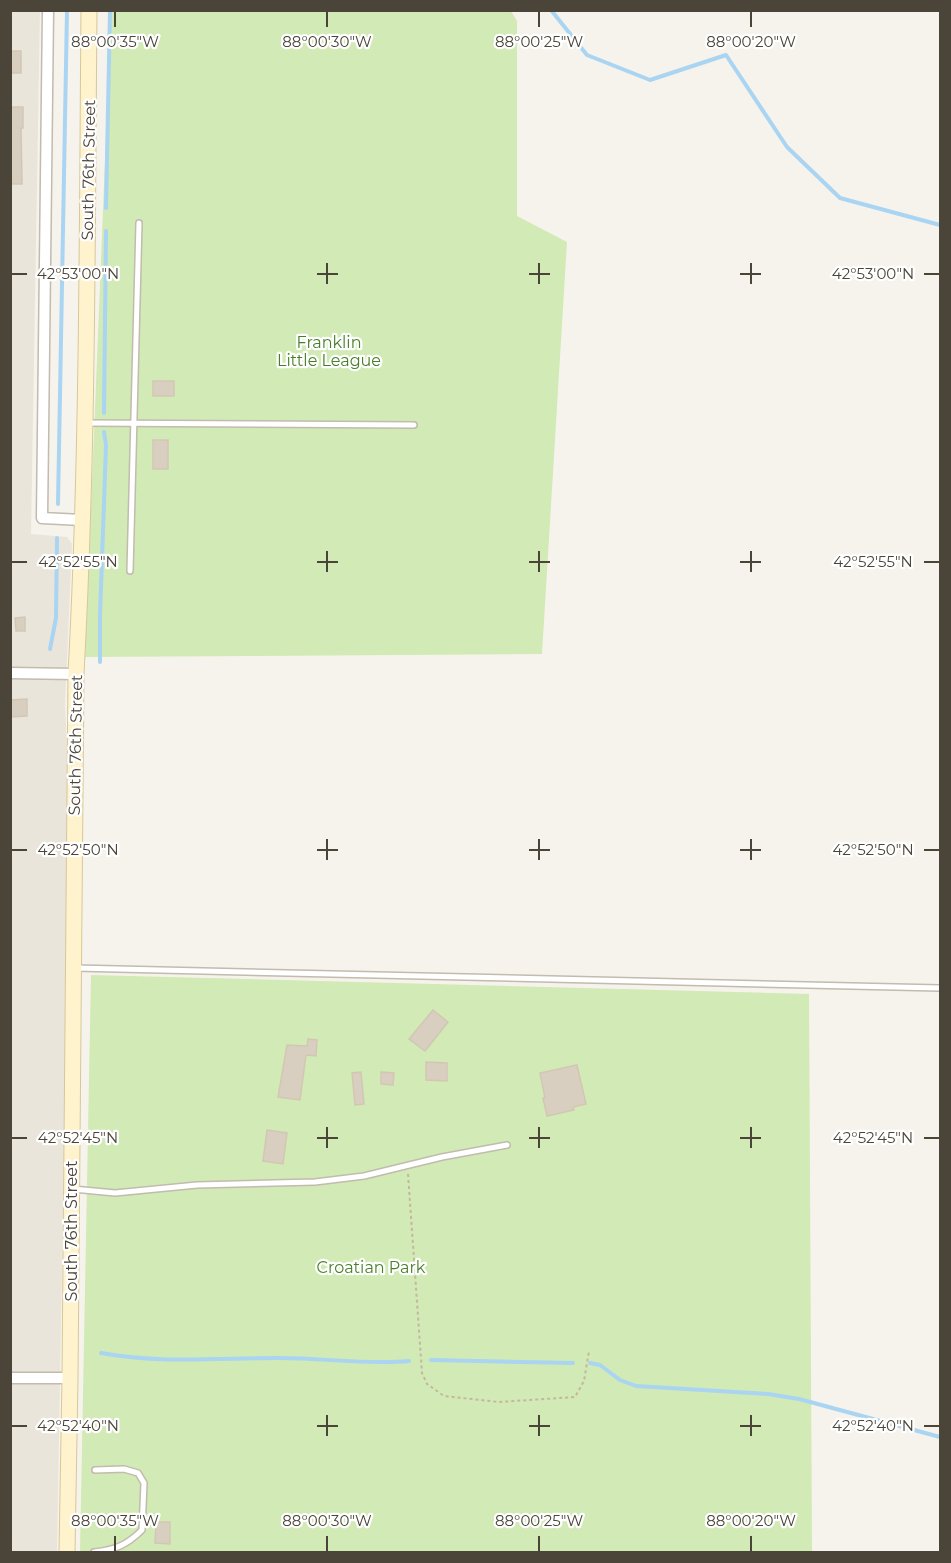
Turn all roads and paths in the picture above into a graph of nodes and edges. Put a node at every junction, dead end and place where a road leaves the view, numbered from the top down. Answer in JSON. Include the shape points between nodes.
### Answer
{"nodes":[{"id":1,"x":48,"y":10,"type":"edge"},
{"id":2,"x":89,"y":10,"type":"edge"},
{"id":3,"x":139,"y":223,"type":"dead end"},
{"id":4,"x":85,"y":423,"type":"junction"},
{"id":5,"x":133,"y":423,"type":"junction"},
{"id":6,"x":414,"y":425,"type":"dead end"},
{"id":7,"x":82,"y":520,"type":"junction"},
{"id":8,"x":130,"y":571,"type":"dead end"},
{"id":9,"x":10,"y":673,"type":"edge"},
{"id":10,"x":76,"y":674,"type":"junction"},
{"id":11,"x":74,"y":968,"type":"junction"},
{"id":12,"x":940,"y":988,"type":"edge"},
{"id":13,"x":507,"y":1145,"type":"dead end"},
{"id":14,"x":408,"y":1166,"type":"junction"},
{"id":15,"x":72,"y":1189,"type":"junction"},
{"id":16,"x":589,"y":1351,"type":"dead end"},
{"id":17,"x":10,"y":1378,"type":"edge"},
{"id":18,"x":70,"y":1378,"type":"junction"},
{"id":19,"x":95,"y":1470,"type":"dead end"},
{"id":20,"x":67,"y":1552,"type":"edge"},
{"id":21,"x":94,"y":1552,"type":"edge"}],
"edges":[{"from":1,"to":7,"type":"street","via":[[42,518]]},
{"from":2,"to":4,"type":"main road","name":"South 76th Street"},
{"from":3,"to":5,"type":"lane"},
{"from":4,"to":5,"type":"lane"},
{"from":4,"to":7,"type":"main road","name":"South 76th Street"},
{"from":5,"to":6,"type":"lane"},
{"from":5,"to":8,"type":"lane"},
{"from":7,"to":10,"type":"main road","name":"South 76th Street"},
{"from":9,"to":10,"type":"street"},
{"from":10,"to":11,"type":"main road","name":"South 76th Street"},
{"from":11,"to":12,"type":"lane"},
{"from":11,"to":15,"type":"main road","name":"South 76th Street"},
{"from":13,"to":14,"type":"lane"},
{"from":14,"to":15,"type":"lane","via":[[315,1182],[115,1192]]},
{"from":14,"to":16,"type":"path","via":[[422,1373],[427,1384],[444,1396],[499,1402],[575,1397],[584,1381]]},
{"from":15,"to":18,"type":"main road","name":"South 76th Street"},
{"from":17,"to":18,"type":"street"},
{"from":18,"to":20,"type":"main road","name":"South 76th Street"},
{"from":19,"to":21,"type":"lane","via":[[124,1469],[138,1473],[144,1483],[142,1530],[116,1550]]}]}
